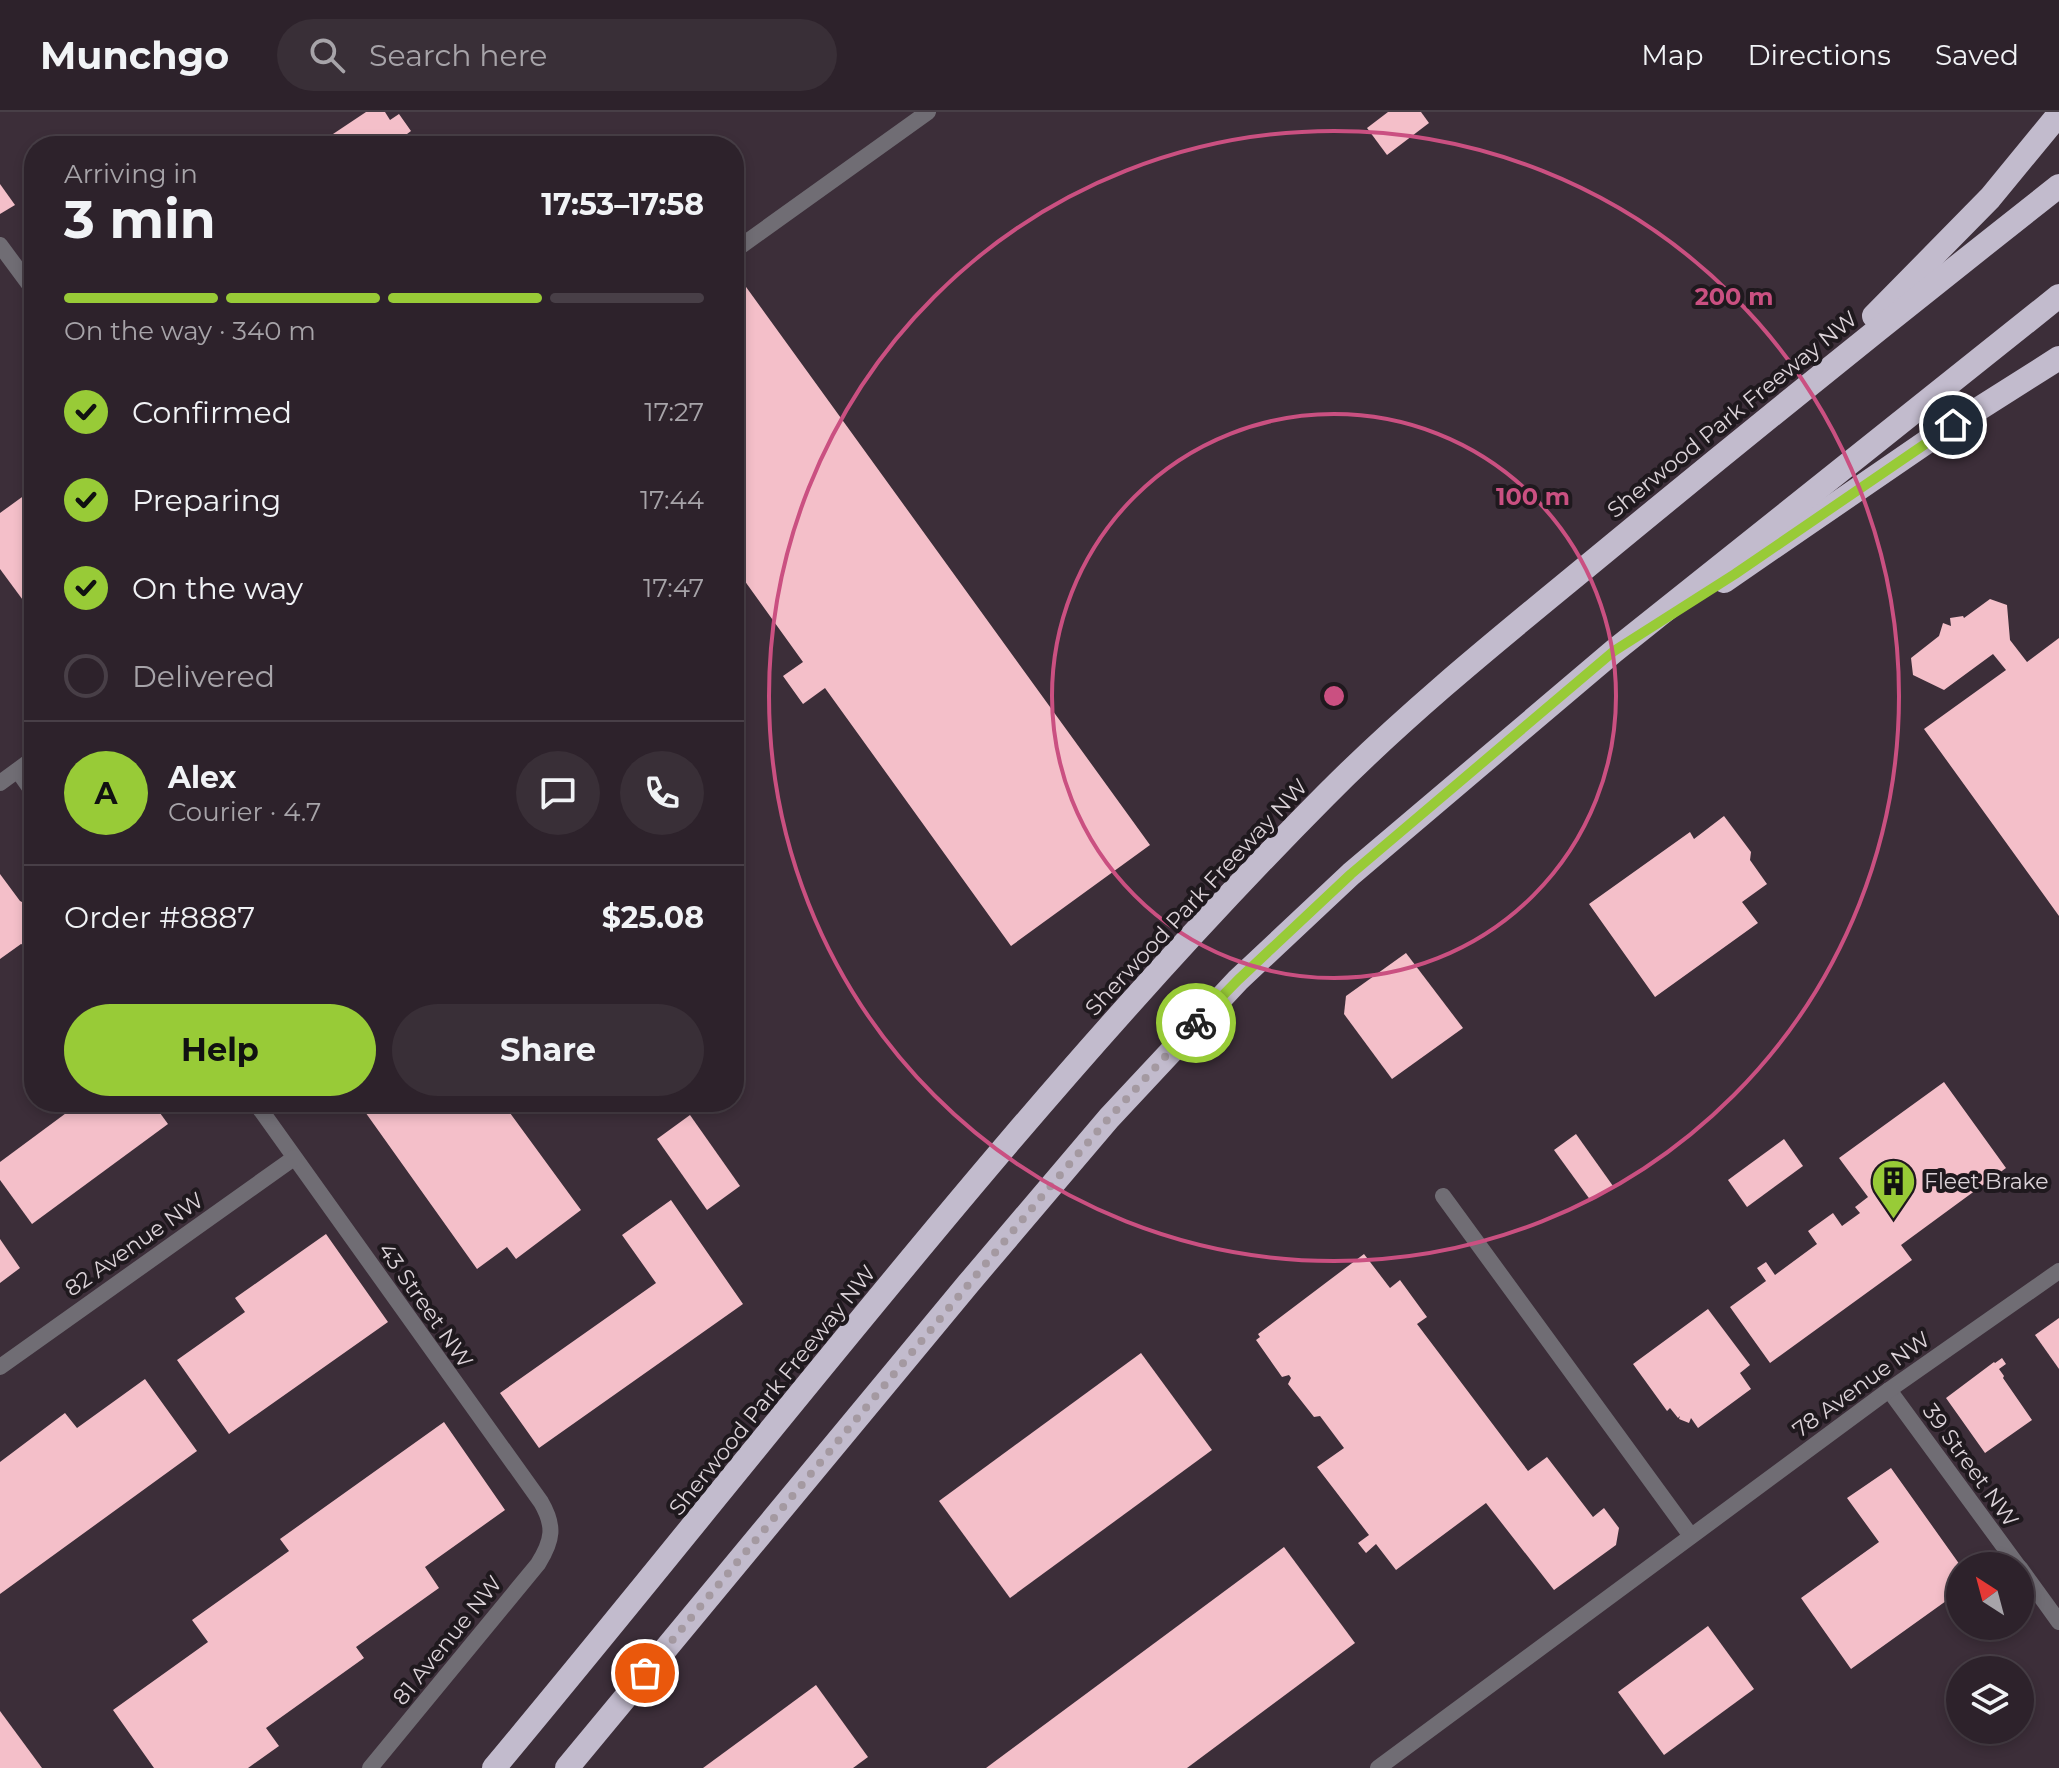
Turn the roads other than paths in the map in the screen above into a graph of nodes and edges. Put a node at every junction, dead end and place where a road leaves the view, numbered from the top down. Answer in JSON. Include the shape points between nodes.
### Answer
{"nodes":[{"id":1,"x":928,"y":112,"type":"edge"},
{"id":2,"x":2059,"y":114,"type":"edge"},
{"id":3,"x":2059,"y":186,"type":"edge"},
{"id":4,"x":744,"y":244,"type":"edge"},
{"id":5,"x":0,"y":245,"type":"edge"},
{"id":6,"x":24,"y":277,"type":"edge"},
{"id":7,"x":2059,"y":296,"type":"edge"},
{"id":8,"x":2059,"y":358,"type":"edge"},
{"id":9,"x":1812,"y":381,"type":"junction"},
{"id":10,"x":1614,"y":651,"type":"junction"},
{"id":11,"x":24,"y":766,"type":"edge"},
{"id":12,"x":18,"y":771,"type":"junction"},
{"id":13,"x":24,"y":780,"type":"edge"},
{"id":14,"x":0,"y":783,"type":"edge"},
{"id":15,"x":262,"y":1112,"type":"edge"},
{"id":16,"x":294,"y":1158,"type":"junction"},
{"id":17,"x":1443,"y":1196,"type":"dead end"},
{"id":18,"x":2059,"y":1271,"type":"edge"},
{"id":19,"x":0,"y":1367,"type":"edge"},
{"id":20,"x":1889,"y":1390,"type":"junction"},
{"id":21,"x":552,"y":1536,"type":"joint"},
{"id":22,"x":1691,"y":1536,"type":"junction"},
{"id":23,"x":2008,"y":1552,"type":"edge"},
{"id":24,"x":2034,"y":1588,"type":"edge"},
{"id":25,"x":2059,"y":1622,"type":"edge"},
{"id":26,"x":370,"y":1768,"type":"edge"},
{"id":27,"x":494,"y":1768,"type":"edge"},
{"id":28,"x":567,"y":1768,"type":"edge"},
{"id":29,"x":1378,"y":1768,"type":"edge"}],
"edges":[{"from":1,"to":4,"type":"street"},
{"from":2,"to":9,"type":"highway","via":[[1990,198]]},
{"from":3,"to":9,"type":"highway","name":"Sherwood Park Freeway NW"},
{"from":5,"to":6,"type":"street"},
{"from":7,"to":10,"type":"highway"},
{"from":8,"to":10,"type":"highway"},
{"from":9,"to":27,"type":"highway","name":"Sherwood Park Freeway NW","via":[[1464,667],[1329,791],[1185,940],[999,1155]]},
{"from":10,"to":28,"type":"highway","via":[[1351,874],[1170,1050],[978,1272]]},
{"from":11,"to":12,"type":"street"},
{"from":12,"to":13,"type":"street"},
{"from":12,"to":14,"type":"street"},
{"from":15,"to":16,"type":"street","name":"43 Street NW"},
{"from":16,"to":19,"type":"street","name":"82 Avenue NW"},
{"from":16,"to":21,"type":"street","name":"43 Street NW","via":[[541,1502]]},
{"from":17,"to":22,"type":"street"},
{"from":18,"to":20,"type":"street","name":"78 Avenue NW"},
{"from":20,"to":22,"type":"street","name":"78 Avenue NW"},
{"from":20,"to":23,"type":"street","name":"39 Street NW"},
{"from":21,"to":26,"type":"street","name":"81 Avenue NW","via":[[538,1564]]},
{"from":22,"to":29,"type":"street","name":"78 Avenue NW"},
{"from":24,"to":25,"type":"street","name":"39 Street NW"}]}
